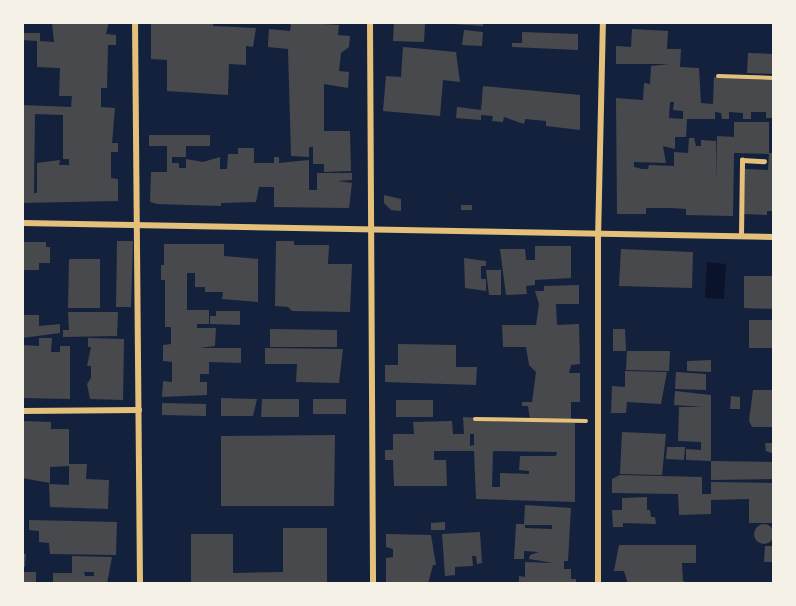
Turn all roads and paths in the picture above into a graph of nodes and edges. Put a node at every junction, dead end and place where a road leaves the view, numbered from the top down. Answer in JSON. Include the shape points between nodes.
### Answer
{"nodes":[{"id":1,"x":135,"y":22,"type":"edge"},
{"id":2,"x":370,"y":22,"type":"edge"},
{"id":3,"x":603,"y":22,"type":"edge"},
{"id":4,"x":718,"y":76,"type":"dead end"},
{"id":5,"x":774,"y":78,"type":"edge"},
{"id":6,"x":764,"y":161,"type":"dead end"},
{"id":7,"x":22,"y":223,"type":"edge"},
{"id":8,"x":136,"y":225,"type":"junction"},
{"id":9,"x":371,"y":227,"type":"junction"},
{"id":10,"x":598,"y":231,"type":"junction"},
{"id":11,"x":741,"y":235,"type":"junction"},
{"id":12,"x":774,"y":237,"type":"edge"},
{"id":13,"x":138,"y":410,"type":"junction"},
{"id":14,"x":22,"y":411,"type":"edge"},
{"id":15,"x":475,"y":419,"type":"dead end"},
{"id":16,"x":573,"y":421,"type":"dead end"},
{"id":17,"x":140,"y":584,"type":"edge"},
{"id":18,"x":373,"y":584,"type":"edge"},
{"id":19,"x":598,"y":584,"type":"edge"}],
"edges":[{"from":1,"to":8,"type":"street"},
{"from":2,"to":9,"type":"street"},
{"from":3,"to":10,"type":"street"},
{"from":4,"to":5,"type":"path"},
{"from":6,"to":11,"type":"lane","via":[[742,160]]},
{"from":7,"to":8,"type":"street"},
{"from":8,"to":9,"type":"street"},
{"from":8,"to":13,"type":"street"},
{"from":9,"to":10,"type":"street"},
{"from":9,"to":18,"type":"street"},
{"from":10,"to":11,"type":"street"},
{"from":10,"to":19,"type":"street"},
{"from":11,"to":12,"type":"street"},
{"from":13,"to":14,"type":"street"},
{"from":13,"to":17,"type":"street"},
{"from":15,"to":16,"type":"path"}]}
